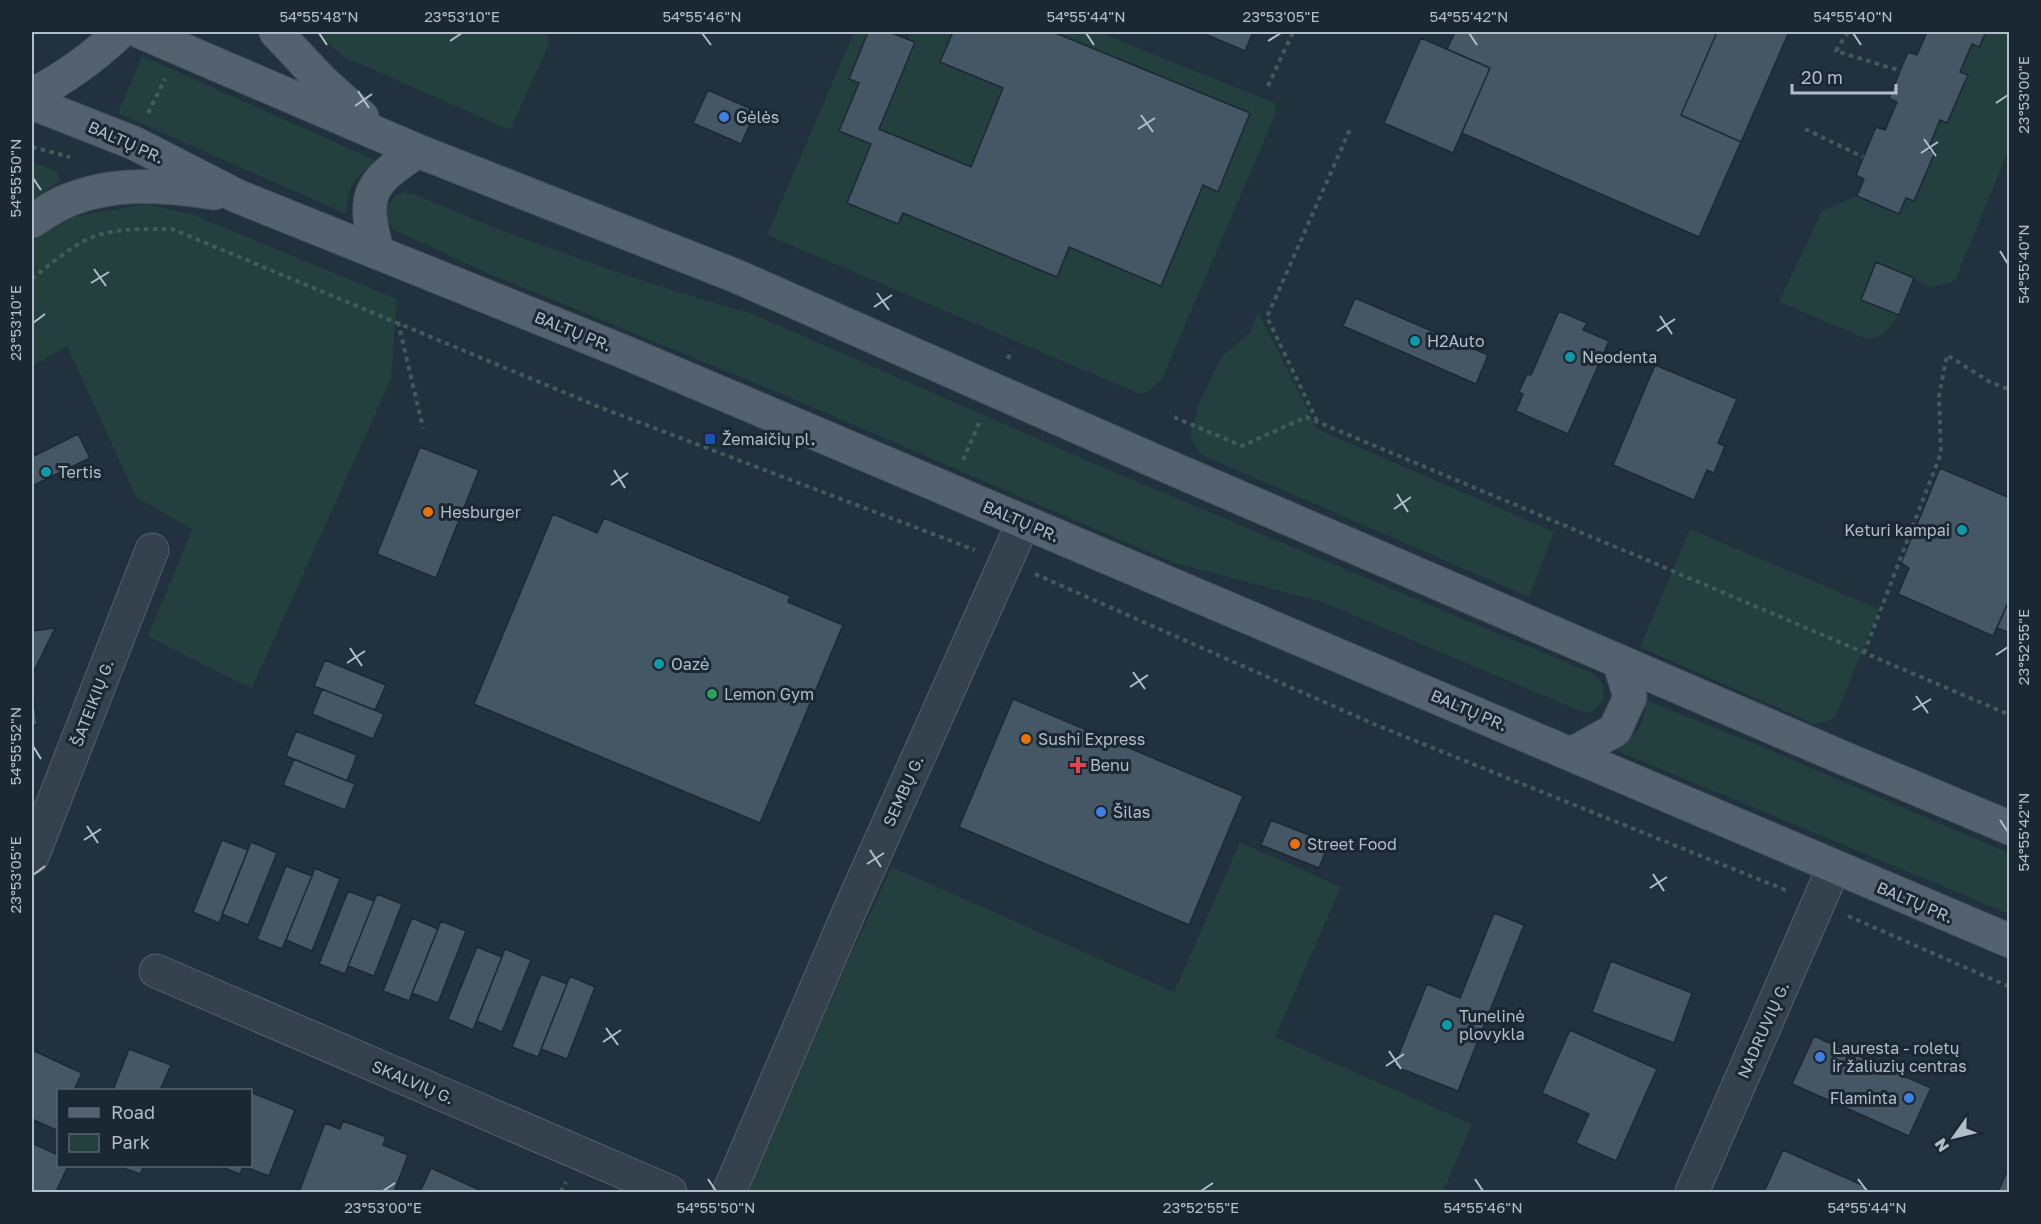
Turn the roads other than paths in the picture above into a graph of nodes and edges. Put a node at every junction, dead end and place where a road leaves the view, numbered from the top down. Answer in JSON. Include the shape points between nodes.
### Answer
{"nodes":[{"id":1,"x":120,"y":32,"type":"edge"},
{"id":2,"x":141,"y":32,"type":"edge"},
{"id":3,"x":276,"y":32,"type":"edge"},
{"id":4,"x":32,"y":95,"type":"edge"},
{"id":5,"x":32,"y":103,"type":"edge"},
{"id":6,"x":381,"y":135,"type":"junction"},
{"id":7,"x":418,"y":151,"type":"junction"},
{"id":8,"x":237,"y":196,"type":"junction"},
{"id":9,"x":32,"y":221,"type":"edge"},
{"id":10,"x":378,"y":253,"type":"junction"},
{"id":11,"x":1023,"y":523,"type":"junction"},
{"id":12,"x":152,"y":550,"type":"dead end"},
{"id":13,"x":1619,"y":661,"type":"junction"},
{"id":14,"x":1572,"y":754,"type":"junction"},
{"id":15,"x":2010,"y":828,"type":"edge"},
{"id":16,"x":32,"y":857,"type":"edge"},
{"id":17,"x":1834,"y":867,"type":"junction"},
{"id":18,"x":2010,"y":941,"type":"edge"},
{"id":19,"x":156,"y":971,"type":"dead end"},
{"id":20,"x":670,"y":1192,"type":"edge"},
{"id":21,"x":729,"y":1192,"type":"edge"},
{"id":22,"x":1692,"y":1192,"type":"edge"}],
"edges":[{"from":1,"to":4,"type":"main road","via":[[60,81]]},
{"from":2,"to":6,"type":"main road"},
{"from":3,"to":6,"type":"main road"},
{"from":5,"to":8,"type":"main road","name":"BALTŲ PR.","via":[[134,143]]},
{"from":6,"to":7,"type":"main road"},
{"from":7,"to":10,"type":"main road","via":[[380,180],[370,197],[369,222]]},
{"from":7,"to":13,"type":"main road","via":[[736,276]]},
{"from":8,"to":9,"type":"main road","via":[[183,188],[100,189],[62,202]]},
{"from":8,"to":10,"type":"main road","name":"BALTŲ PR."},
{"from":10,"to":11,"type":"main road","name":"BALTŲ PR.","via":[[622,351]]},
{"from":11,"to":14,"type":"main road","name":"BALTŲ PR."},
{"from":11,"to":21,"type":"street","name":"SEMBŲ G."},
{"from":12,"to":16,"type":"street","name":"ŠATEIKIŲ G."},
{"from":13,"to":14,"type":"main road","via":[[1630,697],[1615,730]]},
{"from":13,"to":15,"type":"main road"},
{"from":14,"to":17,"type":"main road","name":"BALTŲ PR."},
{"from":17,"to":18,"type":"main road","name":"BALTŲ PR."},
{"from":17,"to":22,"type":"street","name":"NADRUVIŲ G."},
{"from":19,"to":20,"type":"street","name":"SKALVIŲ G."}]}
